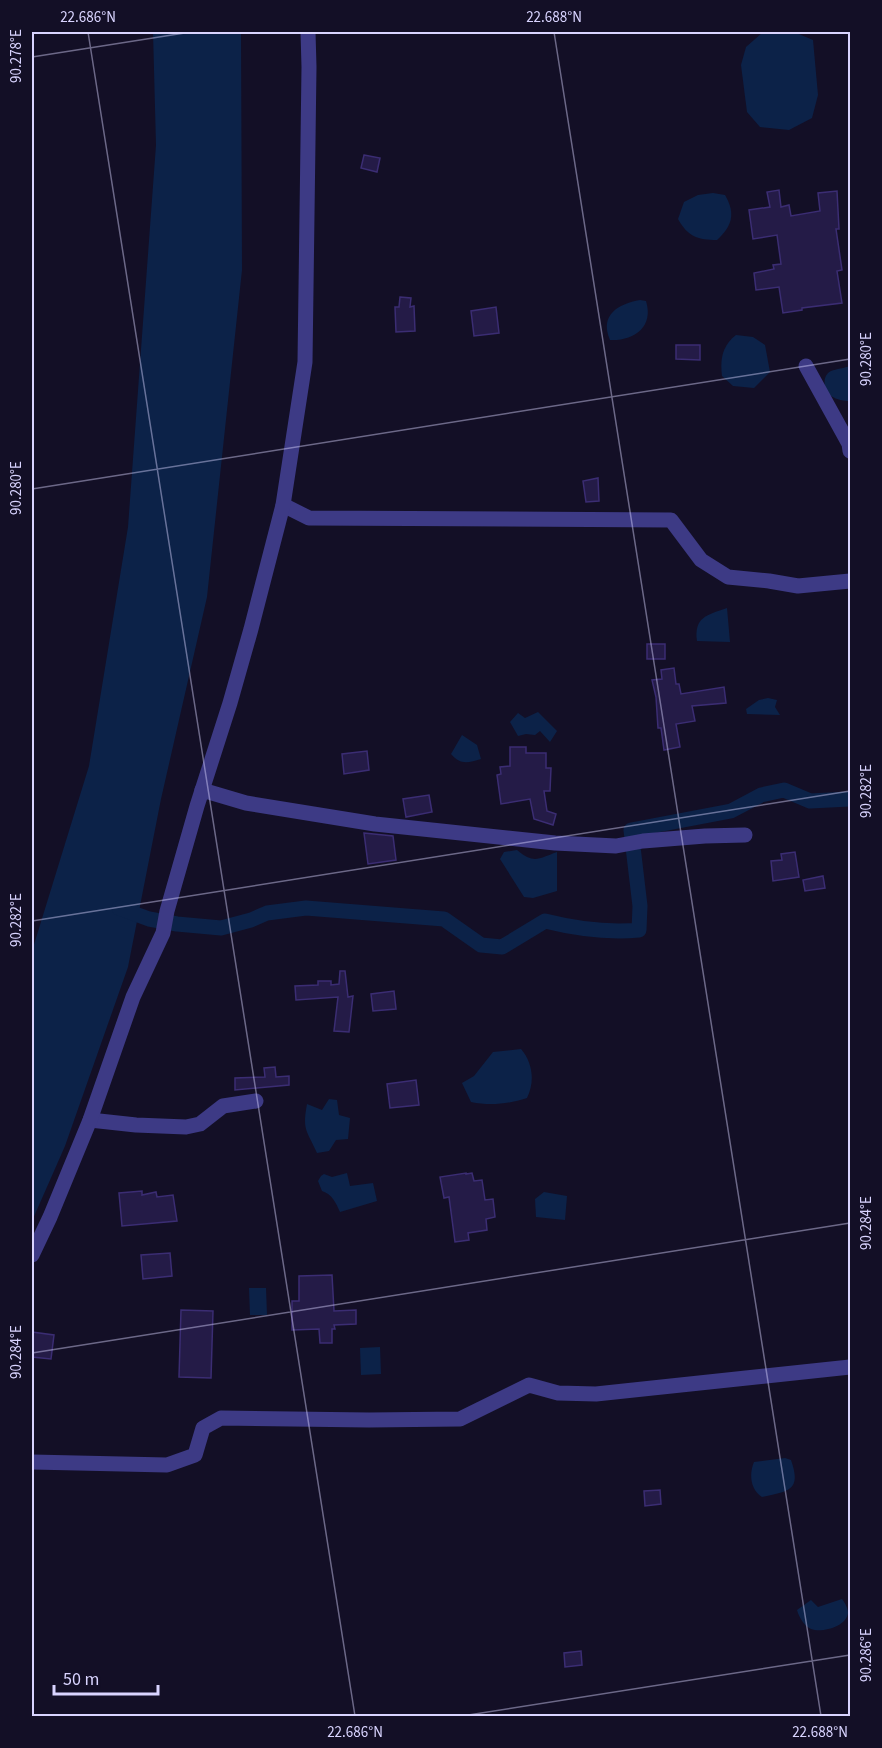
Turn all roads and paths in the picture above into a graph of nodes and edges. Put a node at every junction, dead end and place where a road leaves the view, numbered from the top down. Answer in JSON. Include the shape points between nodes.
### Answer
{"nodes":[{"id":1,"x":308,"y":32,"type":"edge"},
{"id":2,"x":806,"y":366,"type":"dead end"},
{"id":3,"x":850,"y":451,"type":"edge"},
{"id":4,"x":283,"y":505,"type":"junction"},
{"id":5,"x":850,"y":581,"type":"edge"},
{"id":6,"x":202,"y":790,"type":"junction"},
{"id":7,"x":745,"y":835,"type":"dead end"},
{"id":8,"x":256,"y":1101,"type":"dead end"},
{"id":9,"x":90,"y":1120,"type":"junction"},
{"id":10,"x":32,"y":1255,"type":"edge"},
{"id":11,"x":850,"y":1367,"type":"edge"},
{"id":12,"x":32,"y":1462,"type":"edge"}],
"edges":[{"from":1,"to":4,"type":"street","via":[[305,363]]},
{"from":2,"to":3,"type":"street"},
{"from":4,"to":5,"type":"street","via":[[309,518],[671,520],[701,560],[728,577],[798,586]]},
{"from":4,"to":6,"type":"street","via":[[242,661]]},
{"from":6,"to":7,"type":"street","via":[[246,803],[375,824],[555,843],[616,846]]},
{"from":6,"to":9,"type":"street","via":[[163,933],[133,997]]},
{"from":8,"to":9,"type":"street","via":[[223,1106],[200,1124],[186,1127]]},
{"from":9,"to":10,"type":"street"},
{"from":11,"to":12,"type":"street","via":[[596,1394],[558,1393],[529,1385],[460,1419],[221,1418],[203,1428],[195,1455],[167,1465]]}]}
